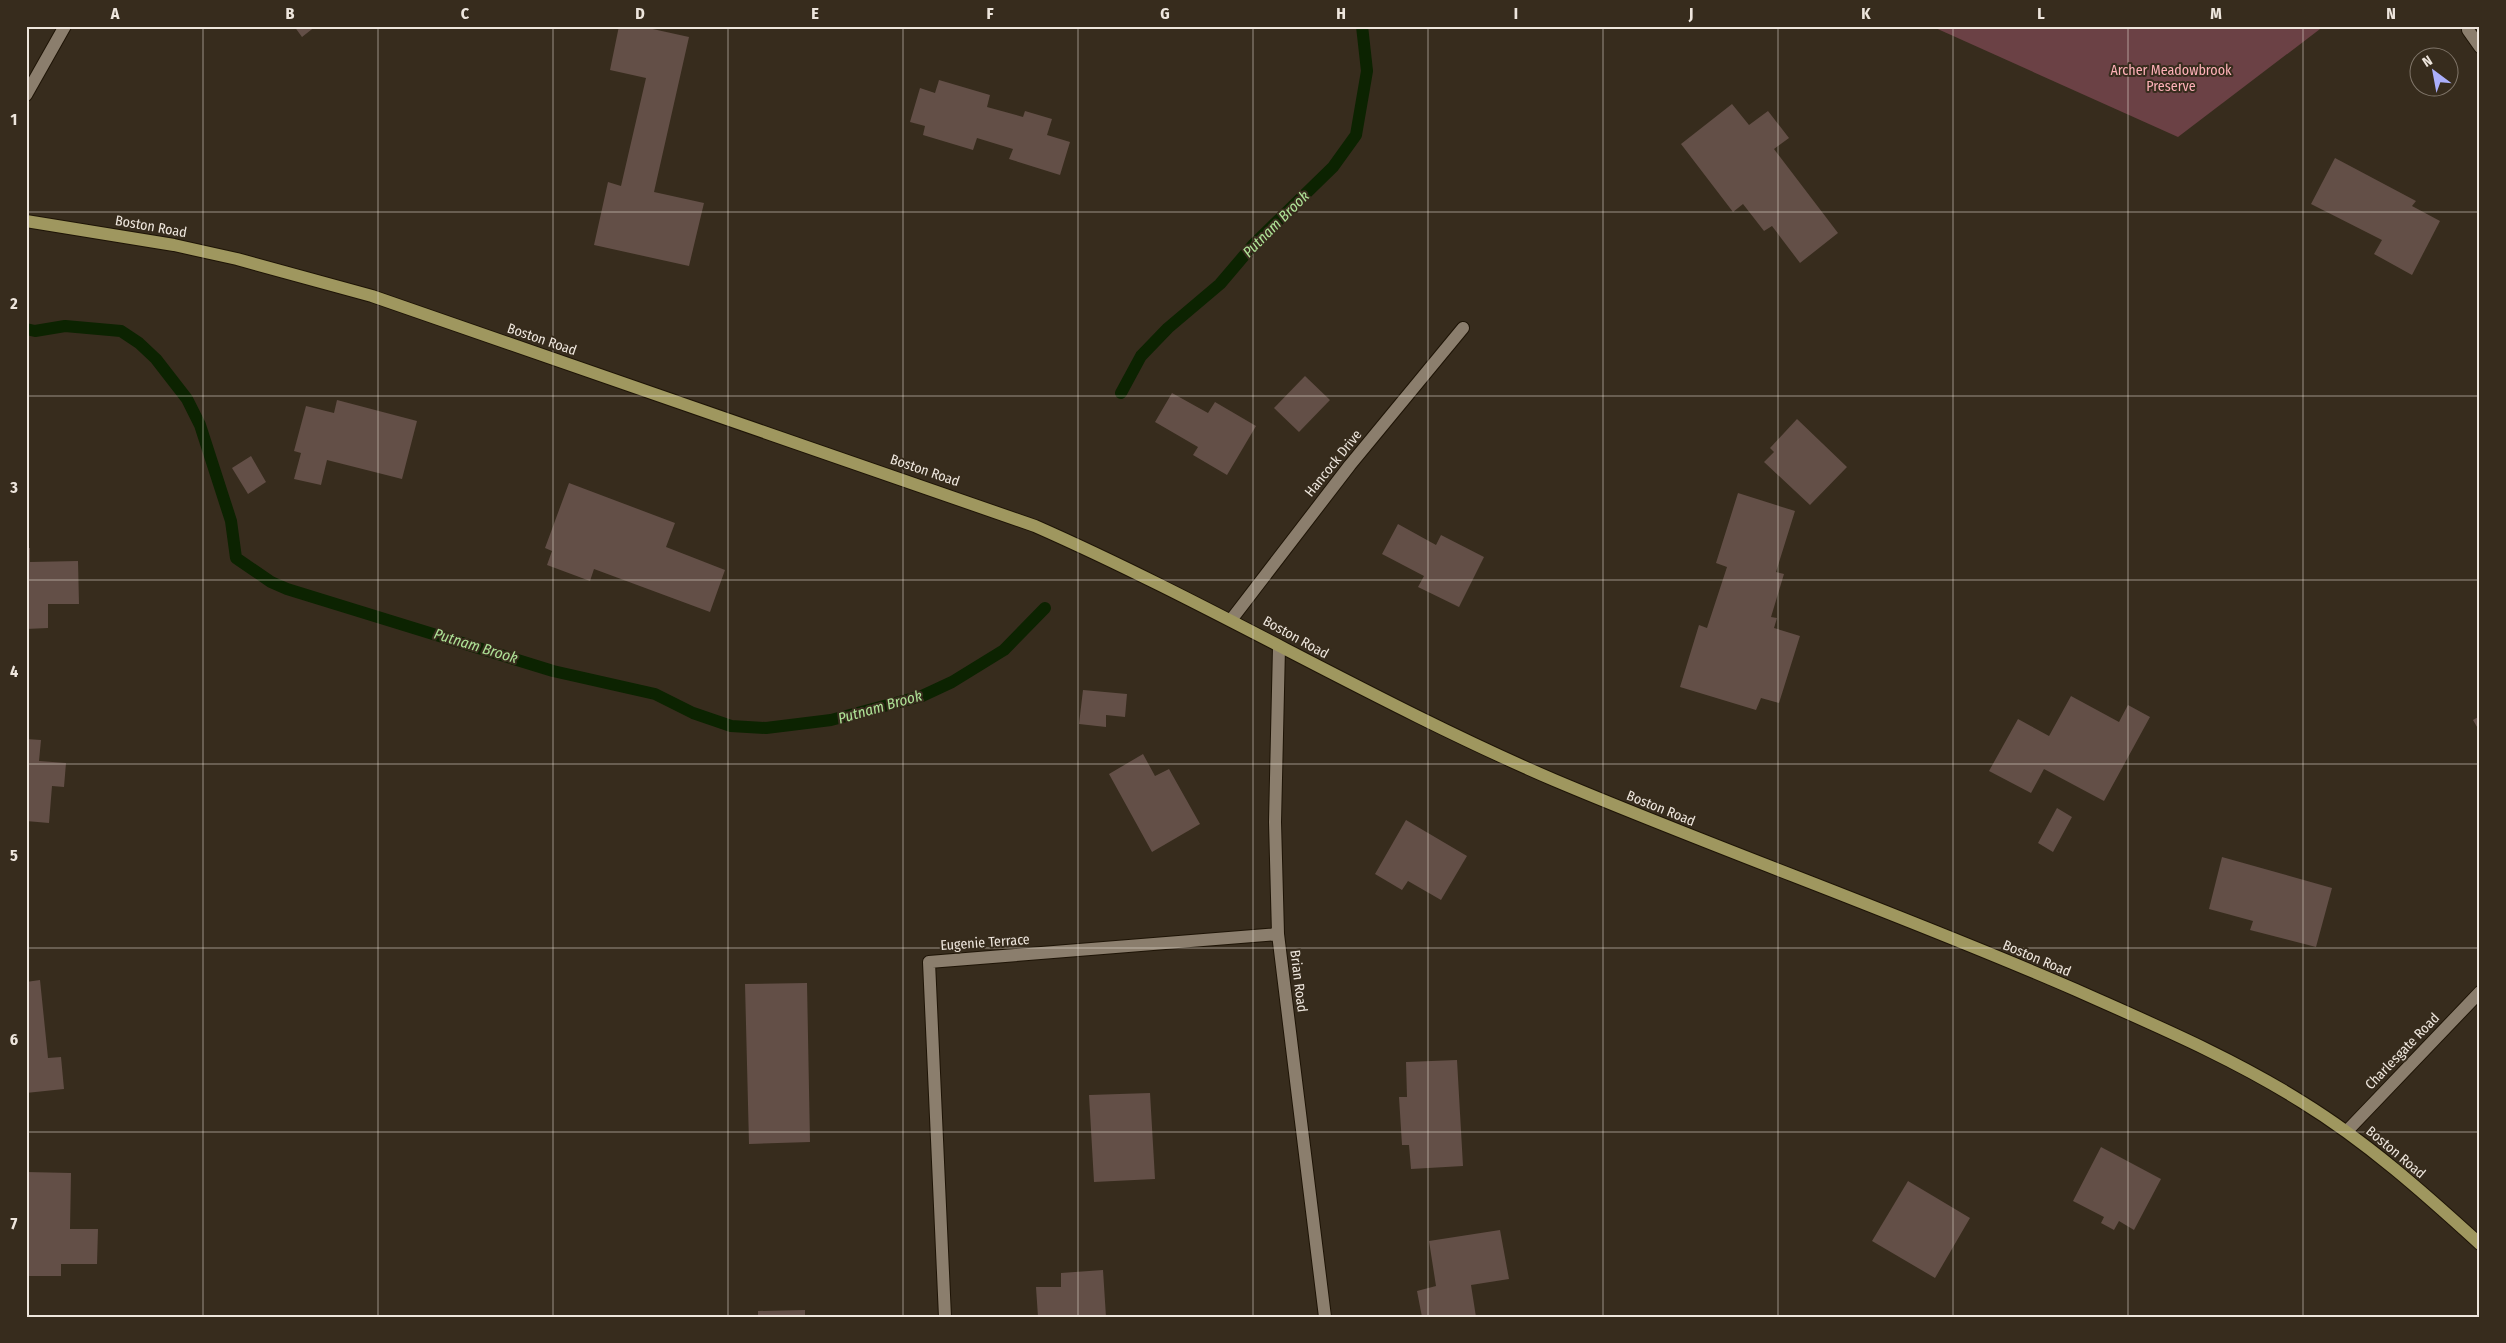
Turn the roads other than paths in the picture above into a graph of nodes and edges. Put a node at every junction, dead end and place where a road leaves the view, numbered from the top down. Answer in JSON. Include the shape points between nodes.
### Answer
{"nodes":[{"id":1,"x":65,"y":26,"type":"edge"},
{"id":2,"x":2468,"y":30,"type":"dead end"},
{"id":3,"x":2480,"y":47,"type":"edge"},
{"id":4,"x":26,"y":95,"type":"edge"},
{"id":5,"x":26,"y":221,"type":"edge"},
{"id":6,"x":1463,"y":328,"type":"dead end"},
{"id":7,"x":1231,"y":620,"type":"junction"},
{"id":8,"x":1279,"y":646,"type":"junction"},
{"id":9,"x":1278,"y":934,"type":"junction"},
{"id":10,"x":2480,"y":992,"type":"edge"},
{"id":11,"x":2346,"y":1131,"type":"junction"},
{"id":12,"x":2480,"y":1244,"type":"edge"},
{"id":13,"x":945,"y":1317,"type":"edge"},
{"id":14,"x":1325,"y":1317,"type":"edge"}],
"edges":[{"from":1,"to":4,"type":"street"},
{"from":2,"to":3,"type":"street"},
{"from":5,"to":7,"type":"main road","name":"Boston Road","via":[[174,245],[372,296],[1035,526],[1109,558]]},
{"from":6,"to":7,"type":"street","name":"Hancock Drive","via":[[1350,465]]},
{"from":7,"to":8,"type":"main road","name":"Boston Road"},
{"from":8,"to":9,"type":"street","name":"Brian Road","via":[[1275,822]]},
{"from":8,"to":11,"type":"main road","name":"Boston Road","via":[[1447,732],[1549,778],[1665,827],[2020,966],[2104,1003],[2245,1070],[2300,1100]]},
{"from":9,"to":13,"type":"street","name":"Eugenie Terrace","via":[[929,962]]},
{"from":9,"to":14,"type":"street","name":"Brian Road"},
{"from":10,"to":11,"type":"street","name":"Charlesgate Road"},
{"from":11,"to":12,"type":"main road","name":"Boston Road"}]}
